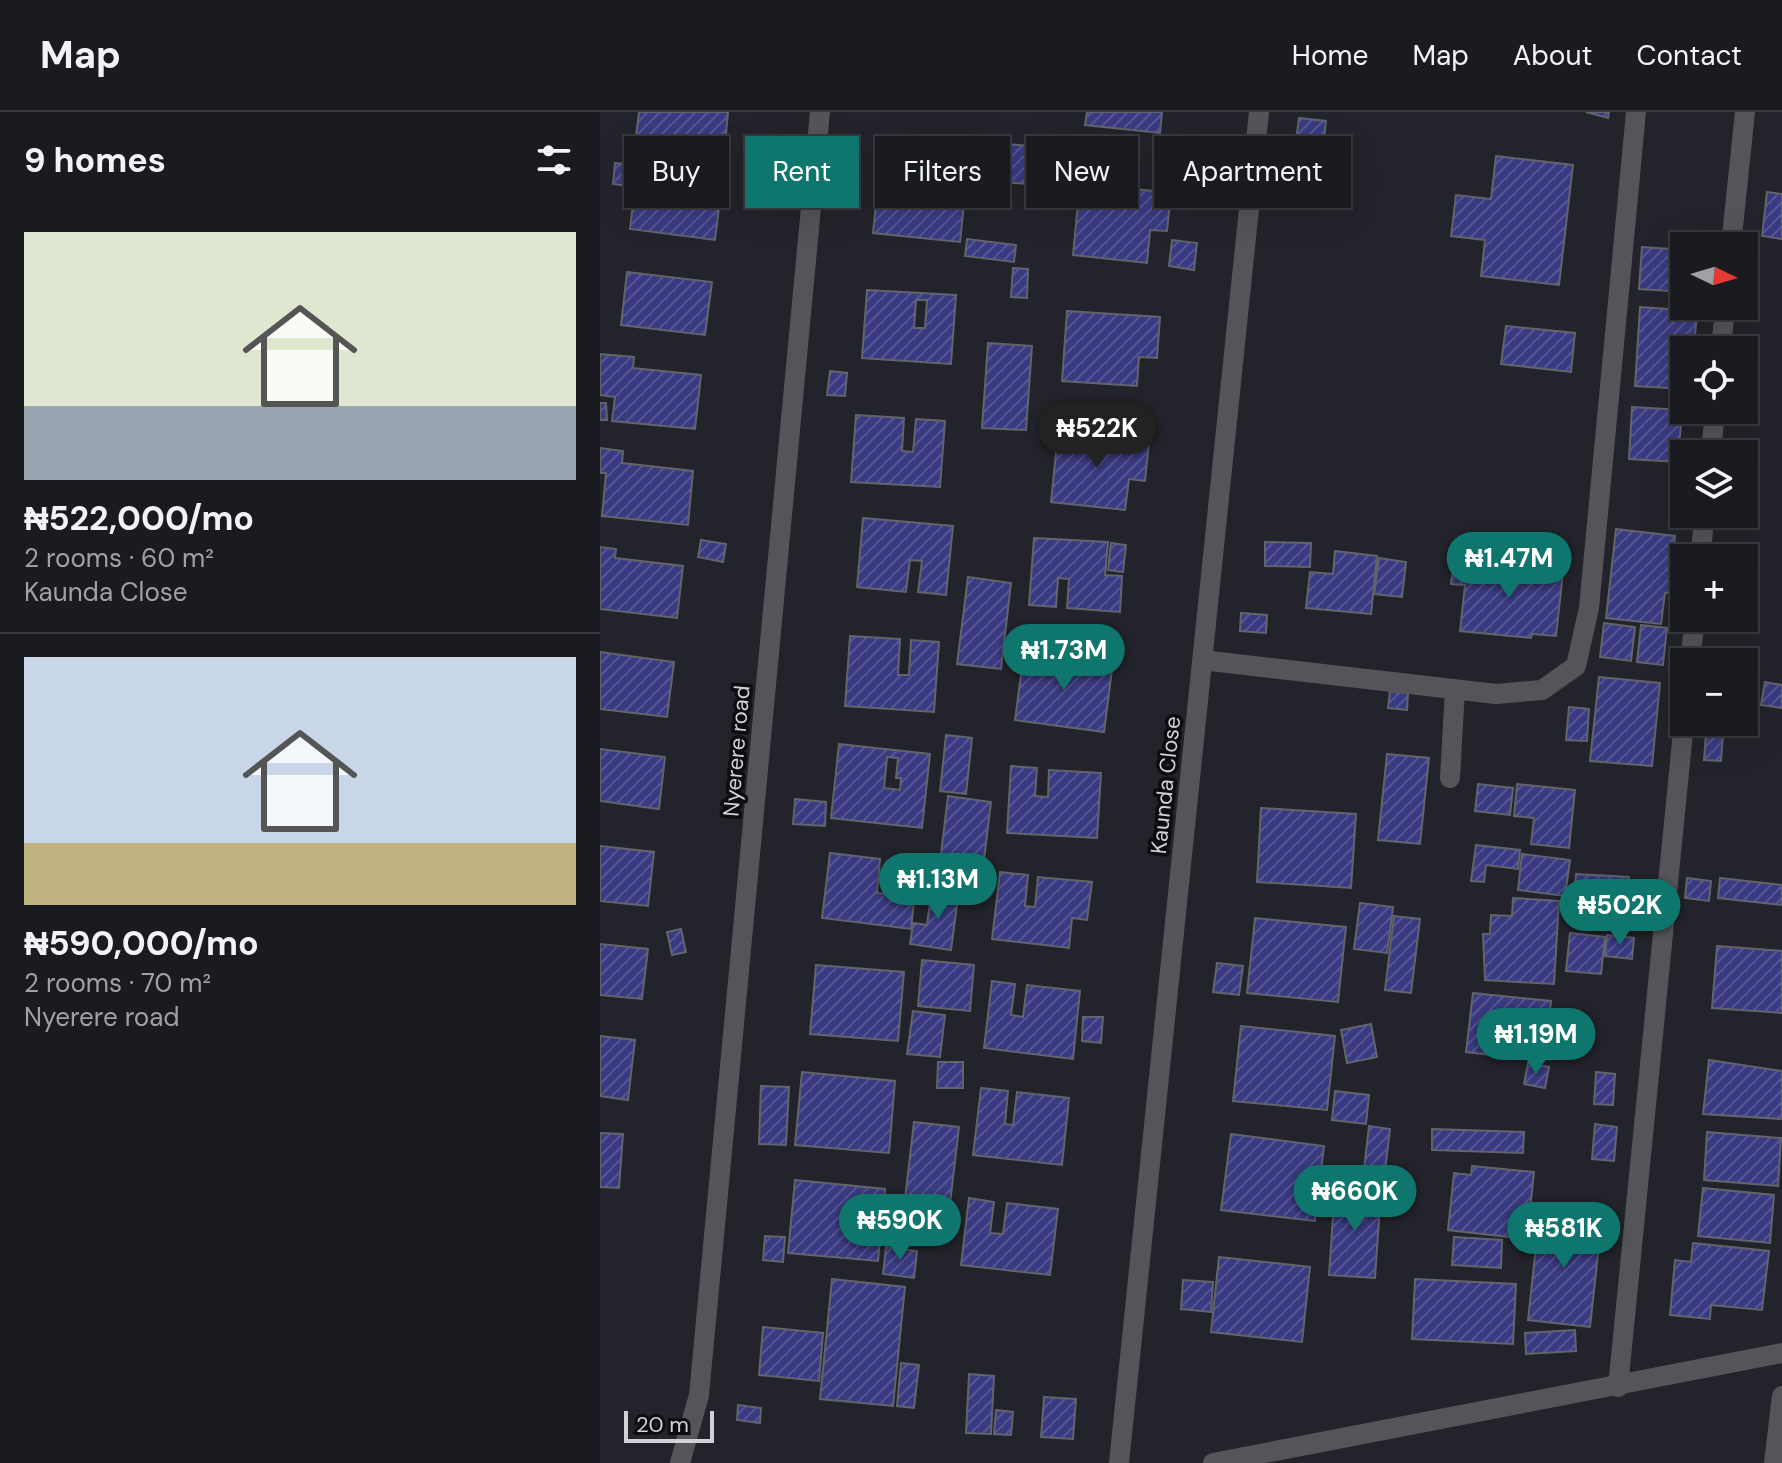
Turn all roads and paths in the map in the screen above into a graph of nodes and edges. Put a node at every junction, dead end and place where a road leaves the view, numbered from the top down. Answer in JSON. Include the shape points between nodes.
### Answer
{"nodes":[{"id":1,"x":820,"y":112,"type":"edge"},
{"id":2,"x":1259,"y":112,"type":"edge"},
{"id":3,"x":1636,"y":112,"type":"edge"},
{"id":4,"x":1745,"y":112,"type":"edge"},
{"id":5,"x":1732,"y":232,"type":"edge"},
{"id":6,"x":1202,"y":660,"type":"junction"},
{"id":7,"x":1455,"y":689,"type":"junction"},
{"id":8,"x":1683,"y":736,"type":"edge"},
{"id":9,"x":1450,"y":778,"type":"dead end"},
{"id":10,"x":1782,"y":1353,"type":"edge"},
{"id":11,"x":1618,"y":1387,"type":"junction"},
{"id":12,"x":1782,"y":1396,"type":"edge"},
{"id":13,"x":680,"y":1463,"type":"edge"},
{"id":14,"x":1119,"y":1463,"type":"edge"},
{"id":15,"x":1213,"y":1463,"type":"edge"},
{"id":16,"x":1774,"y":1463,"type":"edge"}],
"edges":[{"from":1,"to":13,"type":"street","name":"Nyerere road","via":[[699,1395]]},
{"from":2,"to":6,"type":"street","name":"Kaunda Close"},
{"from":3,"to":7,"type":"street","via":[[1589,608],[1576,666],[1542,690],[1496,694]]},
{"from":4,"to":5,"type":"street"},
{"from":6,"to":7,"type":"street"},
{"from":6,"to":14,"type":"street","name":"Kaunda Close"},
{"from":7,"to":9,"type":"street"},
{"from":8,"to":11,"type":"street"},
{"from":10,"to":11,"type":"street"},
{"from":11,"to":15,"type":"street"},
{"from":12,"to":16,"type":"street"}]}
